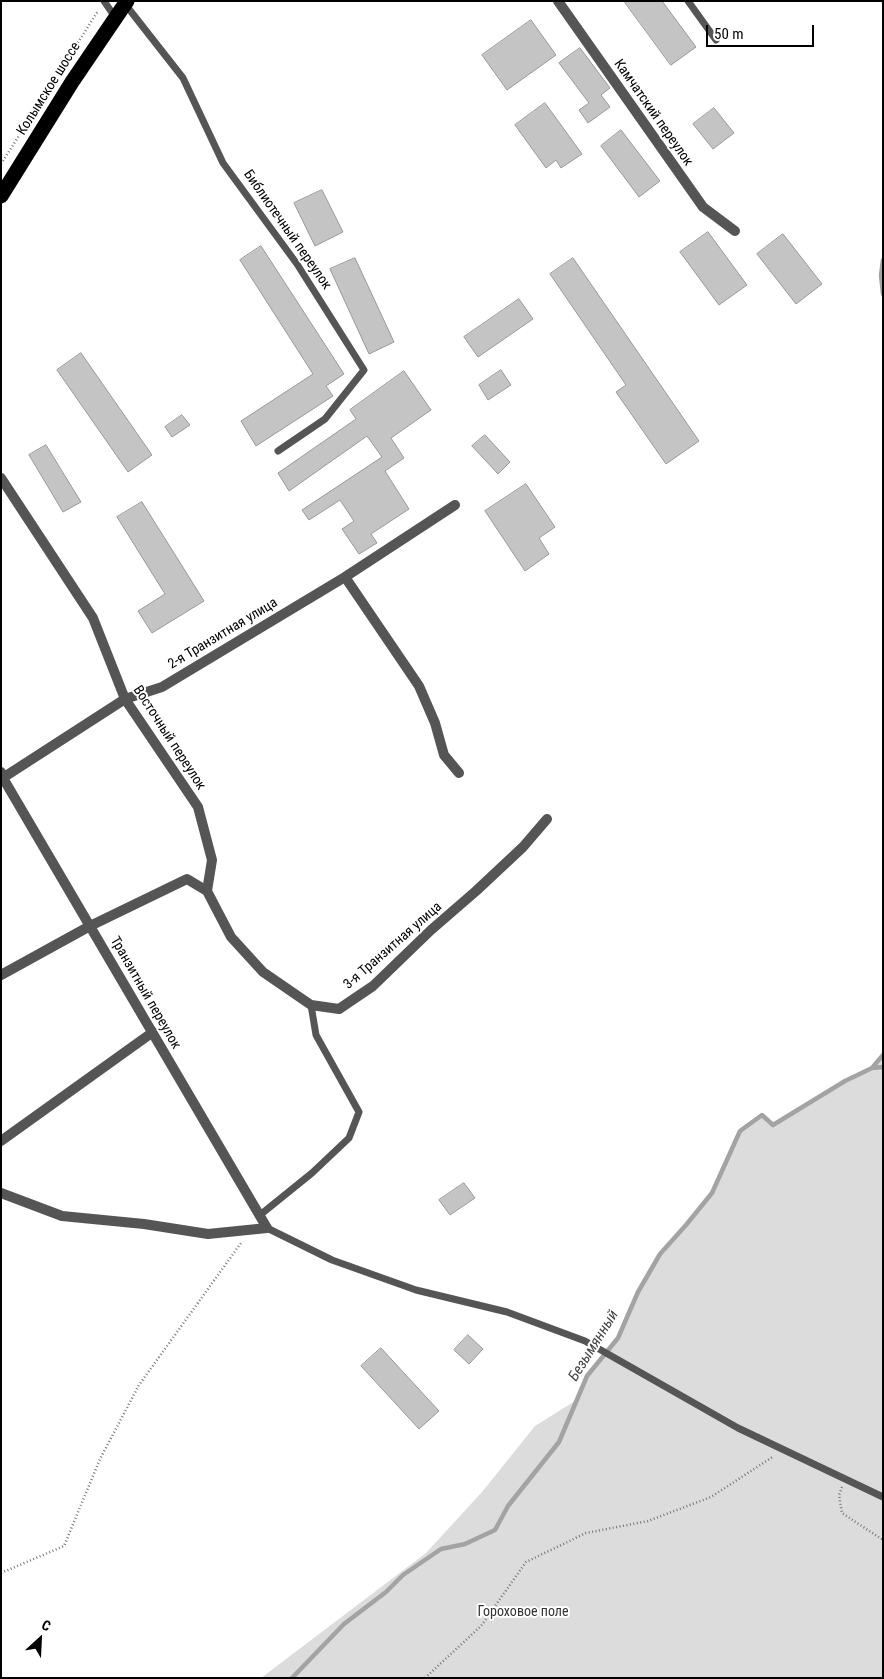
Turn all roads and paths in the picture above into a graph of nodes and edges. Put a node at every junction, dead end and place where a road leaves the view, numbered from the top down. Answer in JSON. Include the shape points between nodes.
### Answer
{"nodes":[{"id":1,"x":104,"y":1,"type":"edge"},
{"id":2,"x":558,"y":1,"type":"edge"},
{"id":3,"x":688,"y":1,"type":"edge"},
{"id":4,"x":126,"y":3,"type":"edge"},
{"id":5,"x":99,"y":9,"type":"dead end"},
{"id":6,"x":115,"y":18,"type":"junction"},
{"id":7,"x":716,"y":40,"type":"dead end"},
{"id":8,"x":1,"y":164,"type":"edge"},
{"id":9,"x":1,"y":196,"type":"edge"},
{"id":10,"x":735,"y":231,"type":"dead end"},
{"id":11,"x":278,"y":451,"type":"dead end"},
{"id":12,"x":1,"y":478,"type":"edge"},
{"id":13,"x":456,"y":505,"type":"dead end"},
{"id":14,"x":345,"y":577,"type":"junction"},
{"id":15,"x":125,"y":699,"type":"junction"},
{"id":16,"x":459,"y":773,"type":"dead end"},
{"id":17,"x":2,"y":776,"type":"edge"},
{"id":18,"x":547,"y":819,"type":"dead end"},
{"id":19,"x":206,"y":891,"type":"junction"},
{"id":20,"x":90,"y":926,"type":"junction"},
{"id":21,"x":1,"y":974,"type":"edge"},
{"id":22,"x":312,"y":1005,"type":"junction"},
{"id":23,"x":152,"y":1032,"type":"junction"},
{"id":24,"x":1,"y":1141,"type":"edge"},
{"id":25,"x":1,"y":1193,"type":"edge"},
{"id":26,"x":260,"y":1215,"type":"junction"},
{"id":27,"x":267,"y":1228,"type":"junction"},
{"id":28,"x":250,"y":1230,"type":"junction"},
{"id":29,"x":784,"y":1450,"type":"junction"},
{"id":30,"x":847,"y":1479,"type":"junction"},
{"id":31,"x":883,"y":1497,"type":"edge"},
{"id":32,"x":883,"y":1540,"type":"edge"},
{"id":33,"x":1,"y":1573,"type":"edge"},
{"id":34,"x":425,"y":1678,"type":"edge"}],
"edges":[{"from":1,"to":6,"type":"lane"},
{"from":2,"to":10,"type":"street","name":"Камчатский переулок","via":[[703,207]]},
{"from":3,"to":7,"type":"lane"},
{"from":4,"to":6,"type":"highway","name":"Колымское шоссе"},
{"from":4,"to":11,"type":"lane","name":"Библиотечный переулок","via":[[183,78],[223,163],[298,264],[364,370],[325,419]]},
{"from":5,"to":8,"type":"path"},
{"from":6,"to":9,"type":"highway","name":"Колымское шоссе"},
{"from":12,"to":15,"type":"street","name":"Восточный переулок","via":[[93,618]]},
{"from":13,"to":14,"type":"street","name":"2-я Транзитная улица"},
{"from":14,"to":15,"type":"street","name":"2-я Транзитная улица","via":[[162,687]]},
{"from":14,"to":16,"type":"street","via":[[419,686],[444,754]]},
{"from":15,"to":17,"type":"street","name":"2-я Транзитная улица"},
{"from":15,"to":19,"type":"street","name":"Восточный переулок","via":[[198,807],[212,860]]},
{"from":17,"to":20,"type":"street","name":"Транзитный переулок"},
{"from":18,"to":22,"type":"street","name":"3-я Транзитная улица","via":[[524,847],[373,986],[339,1009]]},
{"from":19,"to":20,"type":"street","via":[[187,879]]},
{"from":19,"to":22,"type":"street","name":"3-я Транзитная улица","via":[[231,937],[263,972]]},
{"from":20,"to":21,"type":"street"},
{"from":20,"to":23,"type":"street","name":"Транзитный переулок"},
{"from":22,"to":26,"type":"lane","via":[[316,1035],[359,1112],[349,1138]]},
{"from":23,"to":24,"type":"street"},
{"from":23,"to":26,"type":"street","name":"Транзитный переулок"},
{"from":25,"to":28,"type":"street","via":[[62,1216],[208,1234]]},
{"from":26,"to":27,"type":"street","name":"Транзитный переулок"},
{"from":27,"to":28,"type":"street"},
{"from":27,"to":29,"type":"lane","via":[[332,1260],[416,1290],[507,1312],[585,1341],[738,1428]]},
{"from":28,"to":33,"type":"path","via":[[139,1386],[100,1459],[64,1546]]},
{"from":29,"to":30,"type":"lane"},
{"from":29,"to":34,"type":"path","via":[[711,1497],[648,1521],[586,1533],[526,1562],[481,1626]]},
{"from":30,"to":31,"type":"lane"},
{"from":30,"to":32,"type":"path","via":[[839,1495],[842,1513]]}]}
